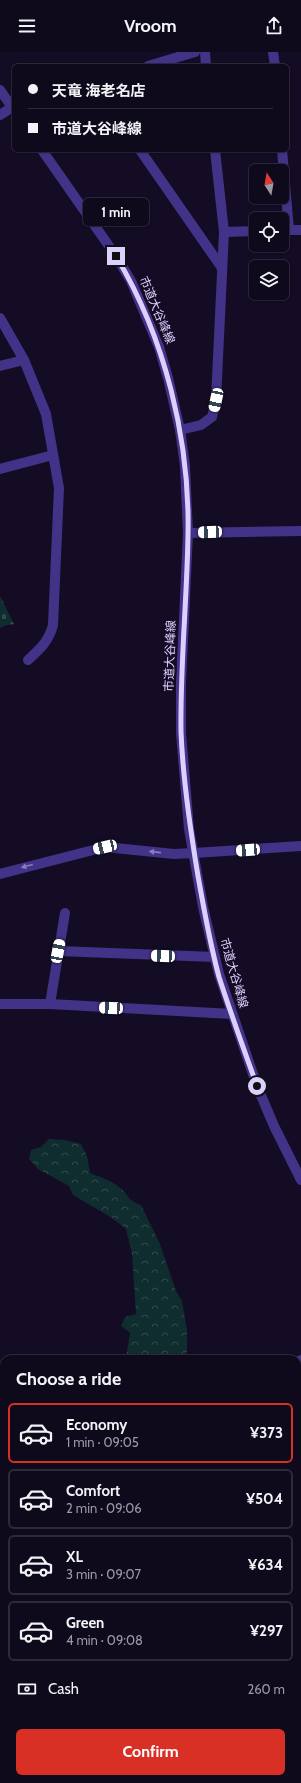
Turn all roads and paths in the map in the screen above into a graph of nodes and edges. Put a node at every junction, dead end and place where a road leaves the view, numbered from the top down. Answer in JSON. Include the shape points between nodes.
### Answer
{"nodes":[{"id":1,"x":195,"y":52,"type":"edge"},
{"id":2,"x":205,"y":52,"type":"edge"},
{"id":3,"x":273,"y":52,"type":"edge"},
{"id":4,"x":155,"y":64,"type":"edge"},
{"id":5,"x":206,"y":64,"type":"edge"},
{"id":6,"x":275,"y":64,"type":"edge"},
{"id":7,"x":0,"y":90,"type":"edge"},
{"id":8,"x":12,"y":106,"type":"edge"},
{"id":9,"x":12,"y":108,"type":"edge"},
{"id":10,"x":0,"y":115,"type":"edge"},
{"id":11,"x":43,"y":152,"type":"edge"},
{"id":12,"x":141,"y":152,"type":"edge"},
{"id":13,"x":215,"y":152,"type":"edge"},
{"id":14,"x":282,"y":152,"type":"edge"},
{"id":15,"x":285,"y":212,"type":"edge"},
{"id":16,"x":289,"y":230,"type":"edge"},
{"id":17,"x":301,"y":230,"type":"edge"},
{"id":18,"x":249,"y":231,"type":"edge"},
{"id":19,"x":224,"y":232,"type":"junction"},
{"id":20,"x":222,"y":268,"type":"junction"},
{"id":21,"x":0,"y":318,"type":"edge"},
{"id":22,"x":24,"y":360,"type":"junction"},
{"id":23,"x":0,"y":366,"type":"edge"},
{"id":24,"x":180,"y":430,"type":"junction"},
{"id":25,"x":53,"y":455,"type":"junction"},
{"id":26,"x":0,"y":469,"type":"edge"},
{"id":27,"x":301,"y":531,"type":"edge"},
{"id":28,"x":188,"y":533,"type":"junction"},
{"id":29,"x":28,"y":660,"type":"dead end"},
{"id":30,"x":301,"y":846,"type":"edge"},
{"id":31,"x":194,"y":853,"type":"junction"},
{"id":32,"x":0,"y":874,"type":"edge"},
{"id":33,"x":65,"y":914,"type":"dead end"},
{"id":34,"x":58,"y":951,"type":"junction"},
{"id":35,"x":215,"y":957,"type":"junction"},
{"id":36,"x":0,"y":1004,"type":"edge"},
{"id":37,"x":50,"y":1004,"type":"junction"},
{"id":38,"x":232,"y":1014,"type":"junction"},
{"id":39,"x":301,"y":1180,"type":"edge"}],
"edges":[{"from":1,"to":4,"type":"street"},
{"from":2,"to":5,"type":"street"},
{"from":3,"to":6,"type":"street"},
{"from":7,"to":8,"type":"street"},
{"from":9,"to":10,"type":"street"},
{"from":11,"to":24,"type":"street","name":"市道大谷峰線","via":[[131,281],[159,347]]},
{"from":12,"to":20,"type":"street"},
{"from":13,"to":19,"type":"street"},
{"from":14,"to":15,"type":"street"},
{"from":16,"to":17,"type":"street"},
{"from":18,"to":19,"type":"street"},
{"from":19,"to":20,"type":"street"},
{"from":20,"to":24,"type":"street","via":[[216,400],[212,417],[201,425]]},
{"from":21,"to":22,"type":"street"},
{"from":22,"to":23,"type":"street"},
{"from":22,"to":25,"type":"street","via":[[46,414]]},
{"from":24,"to":28,"type":"street","name":"市道大谷峰線","via":[[185,466]]},
{"from":25,"to":26,"type":"street"},
{"from":25,"to":29,"type":"street","via":[[59,488],[53,625],[51,636],[44,646]]},
{"from":27,"to":28,"type":"street"},
{"from":28,"to":31,"type":"street","name":"市道大谷峰線","via":[[181,733],[186,800]]},
{"from":30,"to":31,"type":"street"},
{"from":31,"to":32,"type":"street","one_way":true,"via":[[174,854],[105,847]]},
{"from":31,"to":35,"type":"street","name":"市道大谷峰線"},
{"from":33,"to":34,"type":"street"},
{"from":34,"to":35,"type":"street"},
{"from":34,"to":37,"type":"street"},
{"from":35,"to":38,"type":"street","name":"市道大谷峰線"},
{"from":36,"to":37,"type":"street"},
{"from":37,"to":38,"type":"street"},
{"from":38,"to":39,"type":"street","name":"市道大谷峰線","via":[[257,1086]]}]}
